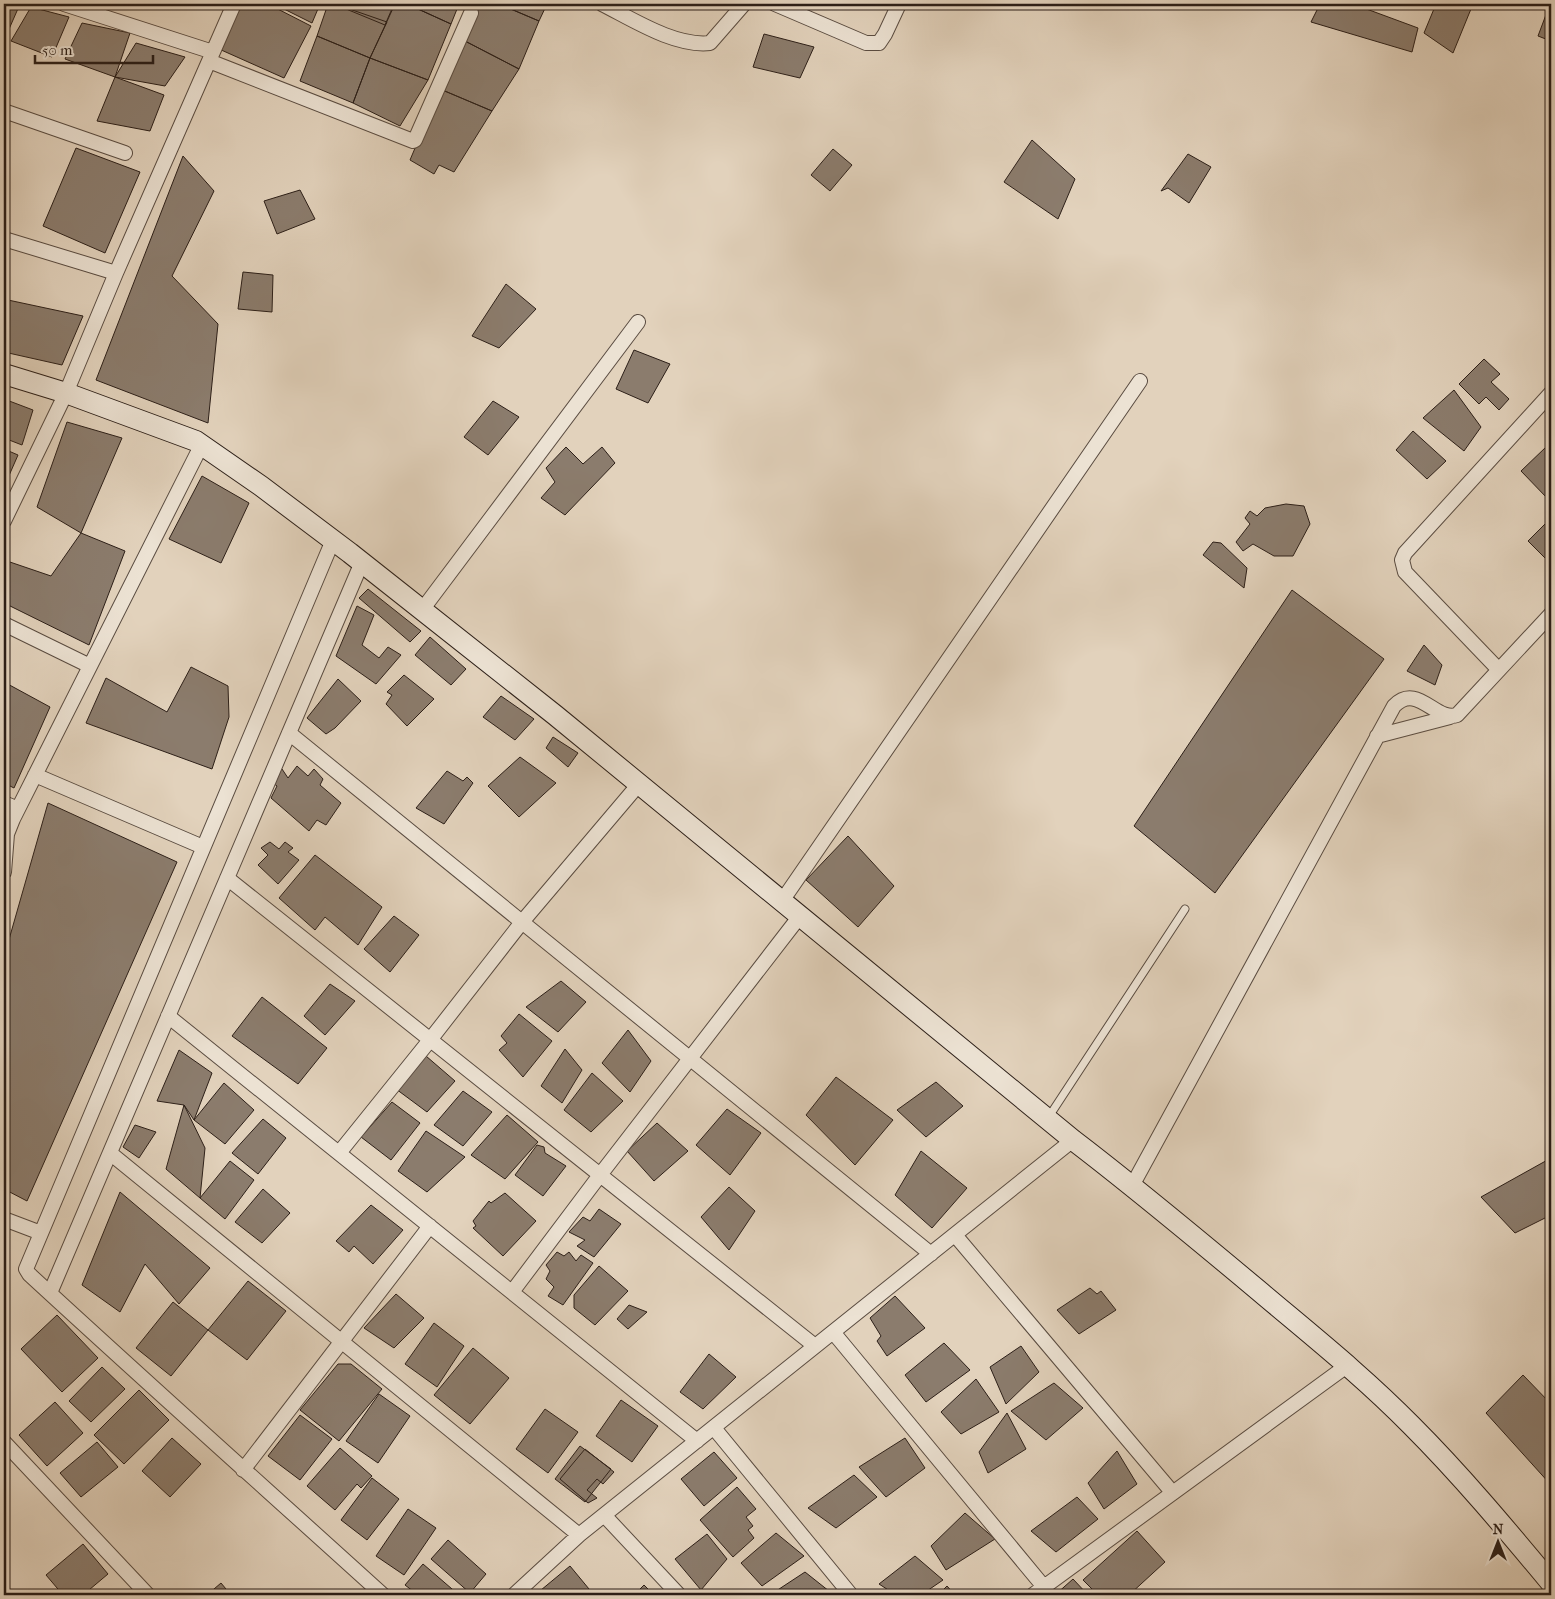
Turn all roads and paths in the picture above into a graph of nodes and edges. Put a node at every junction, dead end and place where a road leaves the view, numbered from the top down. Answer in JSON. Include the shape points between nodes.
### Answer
{"nodes":[{"id":1,"x":64,"y":4,"type":"edge"},
{"id":2,"x":234,"y":4,"type":"edge"},
{"id":3,"x":602,"y":4,"type":"edge"},
{"id":4,"x":744,"y":4,"type":"edge"},
{"id":5,"x":775,"y":4,"type":"edge"},
{"id":6,"x":898,"y":4,"type":"edge"},
{"id":7,"x":78,"y":6,"type":"edge"},
{"id":8,"x":471,"y":13,"type":"dead end"},
{"id":9,"x":211,"y":56,"type":"junction"},
{"id":10,"x":4,"y":111,"type":"edge"},
{"id":11,"x":125,"y":153,"type":"dead end"},
{"id":12,"x":4,"y":239,"type":"edge"},
{"id":13,"x":116,"y":273,"type":"junction"},
{"id":14,"x":638,"y":322,"type":"dead end"},
{"id":15,"x":4,"y":374,"type":"edge"},
{"id":16,"x":1140,"y":381,"type":"dead end"},
{"id":17,"x":66,"y":393,"type":"junction"},
{"id":18,"x":1551,"y":393,"type":"edge"},
{"id":19,"x":202,"y":444,"type":"junction"},
{"id":20,"x":4,"y":521,"type":"edge"},
{"id":21,"x":332,"y":540,"type":"junction"},
{"id":22,"x":362,"y":562,"type":"junction"},
{"id":23,"x":422,"y":610,"type":"junction"},
{"id":24,"x":1551,"y":614,"type":"edge"},
{"id":25,"x":4,"y":624,"type":"edge"},
{"id":26,"x":90,"y":666,"type":"junction"},
{"id":27,"x":1499,"y":670,"type":"junction"},
{"id":28,"x":1450,"y":717,"type":"junction"},
{"id":29,"x":289,"y":733,"type":"junction"},
{"id":30,"x":1377,"y":736,"type":"junction"},
{"id":31,"x":35,"y":775,"type":"junction"},
{"id":32,"x":639,"y":784,"type":"junction"},
{"id":33,"x":4,"y":803,"type":"edge"},
{"id":34,"x":18,"y":809,"type":"junction"},
{"id":35,"x":203,"y":847,"type":"junction"},
{"id":36,"x":4,"y":872,"type":"edge"},
{"id":37,"x":227,"y":878,"type":"junction"},
{"id":38,"x":782,"y":901,"type":"junction"},
{"id":39,"x":1186,"y":909,"type":"dead end"},
{"id":40,"x":800,"y":916,"type":"junction"},
{"id":41,"x":522,"y":922,"type":"junction"},
{"id":42,"x":168,"y":1016,"type":"junction"},
{"id":43,"x":430,"y":1040,"type":"junction"},
{"id":44,"x":691,"y":1059,"type":"junction"},
{"id":45,"x":1048,"y":1118,"type":"junction"},
{"id":46,"x":1073,"y":1140,"type":"junction"},
{"id":47,"x":110,"y":1153,"type":"junction"},
{"id":48,"x":338,"y":1153,"type":"junction"},
{"id":49,"x":600,"y":1175,"type":"junction"},
{"id":50,"x":1132,"y":1186,"type":"junction"},
{"id":51,"x":4,"y":1219,"type":"edge"},
{"id":52,"x":430,"y":1226,"type":"junction"},
{"id":53,"x":41,"y":1233,"type":"junction"},
{"id":54,"x":955,"y":1235,"type":"junction"},
{"id":55,"x":931,"y":1254,"type":"junction"},
{"id":56,"x":512,"y":1292,"type":"junction"},
{"id":57,"x":50,"y":1293,"type":"junction"},
{"id":58,"x":833,"y":1332,"type":"junction"},
{"id":59,"x":341,"y":1342,"type":"junction"},
{"id":60,"x":815,"y":1346,"type":"junction"},
{"id":61,"x":1348,"y":1365,"type":"junction"},
{"id":62,"x":714,"y":1428,"type":"junction"},
{"id":63,"x":697,"y":1441,"type":"junction"},
{"id":64,"x":4,"y":1442,"type":"edge"},
{"id":65,"x":243,"y":1470,"type":"junction"},
{"id":66,"x":1172,"y":1492,"type":"junction"},
{"id":67,"x":604,"y":1515,"type":"junction"},
{"id":68,"x":579,"y":1536,"type":"junction"},
{"id":69,"x":1551,"y":1583,"type":"edge"},
{"id":70,"x":1038,"y":1591,"type":"edge"},
{"id":71,"x":148,"y":1595,"type":"edge"},
{"id":72,"x":383,"y":1595,"type":"edge"},
{"id":73,"x":514,"y":1595,"type":"edge"},
{"id":74,"x":679,"y":1595,"type":"edge"},
{"id":75,"x":851,"y":1595,"type":"edge"}],
"edges":[{"from":1,"to":7,"type":"street"},
{"from":2,"to":9,"type":"street"},
{"from":3,"to":4,"type":"street","via":[[673,39],[698,44],[710,43]]},
{"from":5,"to":6,"type":"street","via":[[866,44],[879,43]]},
{"from":7,"to":9,"type":"street"},
{"from":8,"to":9,"type":"street","via":[[413,141]]},
{"from":9,"to":13,"type":"street"},
{"from":10,"to":11,"type":"street"},
{"from":12,"to":13,"type":"street"},
{"from":13,"to":17,"type":"street"},
{"from":14,"to":23,"type":"street"},
{"from":15,"to":17,"type":"main road"},
{"from":16,"to":38,"type":"street"},
{"from":17,"to":19,"type":"main road"},
{"from":17,"to":20,"type":"street"},
{"from":18,"to":27,"type":"street","via":[[1402,560],[1405,572]]},
{"from":19,"to":21,"type":"main road"},
{"from":19,"to":26,"type":"street"},
{"from":21,"to":22,"type":"main road"},
{"from":21,"to":35,"type":"street"},
{"from":22,"to":23,"type":"main road"},
{"from":22,"to":29,"type":"street"},
{"from":23,"to":32,"type":"main road"},
{"from":24,"to":27,"type":"street"},
{"from":25,"to":26,"type":"street"},
{"from":26,"to":31,"type":"street"},
{"from":27,"to":28,"type":"street","via":[[1460,713]]},
{"from":28,"to":30,"type":"street"},
{"from":28,"to":30,"type":"street","via":[[1415,699],[1404,698],[1394,706]]},
{"from":29,"to":37,"type":"street"},
{"from":29,"to":41,"type":"street"},
{"from":30,"to":50,"type":"street"},
{"from":31,"to":34,"type":"street"},
{"from":31,"to":35,"type":"street"},
{"from":32,"to":38,"type":"main road"},
{"from":32,"to":41,"type":"street"},
{"from":33,"to":34,"type":"street"},
{"from":34,"to":36,"type":"street","via":[[7,834]]},
{"from":35,"to":53,"type":"street"},
{"from":37,"to":42,"type":"street"},
{"from":37,"to":43,"type":"street"},
{"from":38,"to":40,"type":"main road"},
{"from":39,"to":45,"type":"lane"},
{"from":40,"to":44,"type":"street"},
{"from":40,"to":45,"type":"main road"},
{"from":41,"to":43,"type":"street"},
{"from":41,"to":44,"type":"street"},
{"from":42,"to":47,"type":"street"},
{"from":42,"to":48,"type":"street"},
{"from":43,"to":48,"type":"street"},
{"from":43,"to":49,"type":"street"},
{"from":44,"to":49,"type":"street"},
{"from":44,"to":55,"type":"street"},
{"from":45,"to":46,"type":"main road"},
{"from":46,"to":50,"type":"main road"},
{"from":46,"to":54,"type":"street"},
{"from":47,"to":57,"type":"street"},
{"from":47,"to":59,"type":"street"},
{"from":48,"to":52,"type":"street"},
{"from":49,"to":56,"type":"street"},
{"from":49,"to":60,"type":"street"},
{"from":50,"to":61,"type":"main road"},
{"from":51,"to":53,"type":"street"},
{"from":52,"to":56,"type":"street"},
{"from":52,"to":59,"type":"street"},
{"from":53,"to":57,"type":"street","via":[[26,1269]]},
{"from":54,"to":55,"type":"street"},
{"from":54,"to":66,"type":"street"},
{"from":55,"to":58,"type":"street"},
{"from":56,"to":63,"type":"street"},
{"from":57,"to":65,"type":"street"},
{"from":58,"to":60,"type":"street"},
{"from":58,"to":70,"type":"street"},
{"from":59,"to":65,"type":"street"},
{"from":59,"to":68,"type":"street"},
{"from":60,"to":62,"type":"street"},
{"from":61,"to":66,"type":"street"},
{"from":61,"to":69,"type":"main road","via":[[1411,1424]]},
{"from":62,"to":63,"type":"street"},
{"from":62,"to":75,"type":"street"},
{"from":63,"to":67,"type":"street"},
{"from":64,"to":71,"type":"street"},
{"from":65,"to":72,"type":"street"},
{"from":66,"to":70,"type":"street"},
{"from":67,"to":68,"type":"street"},
{"from":67,"to":74,"type":"street"},
{"from":68,"to":73,"type":"street"}]}
